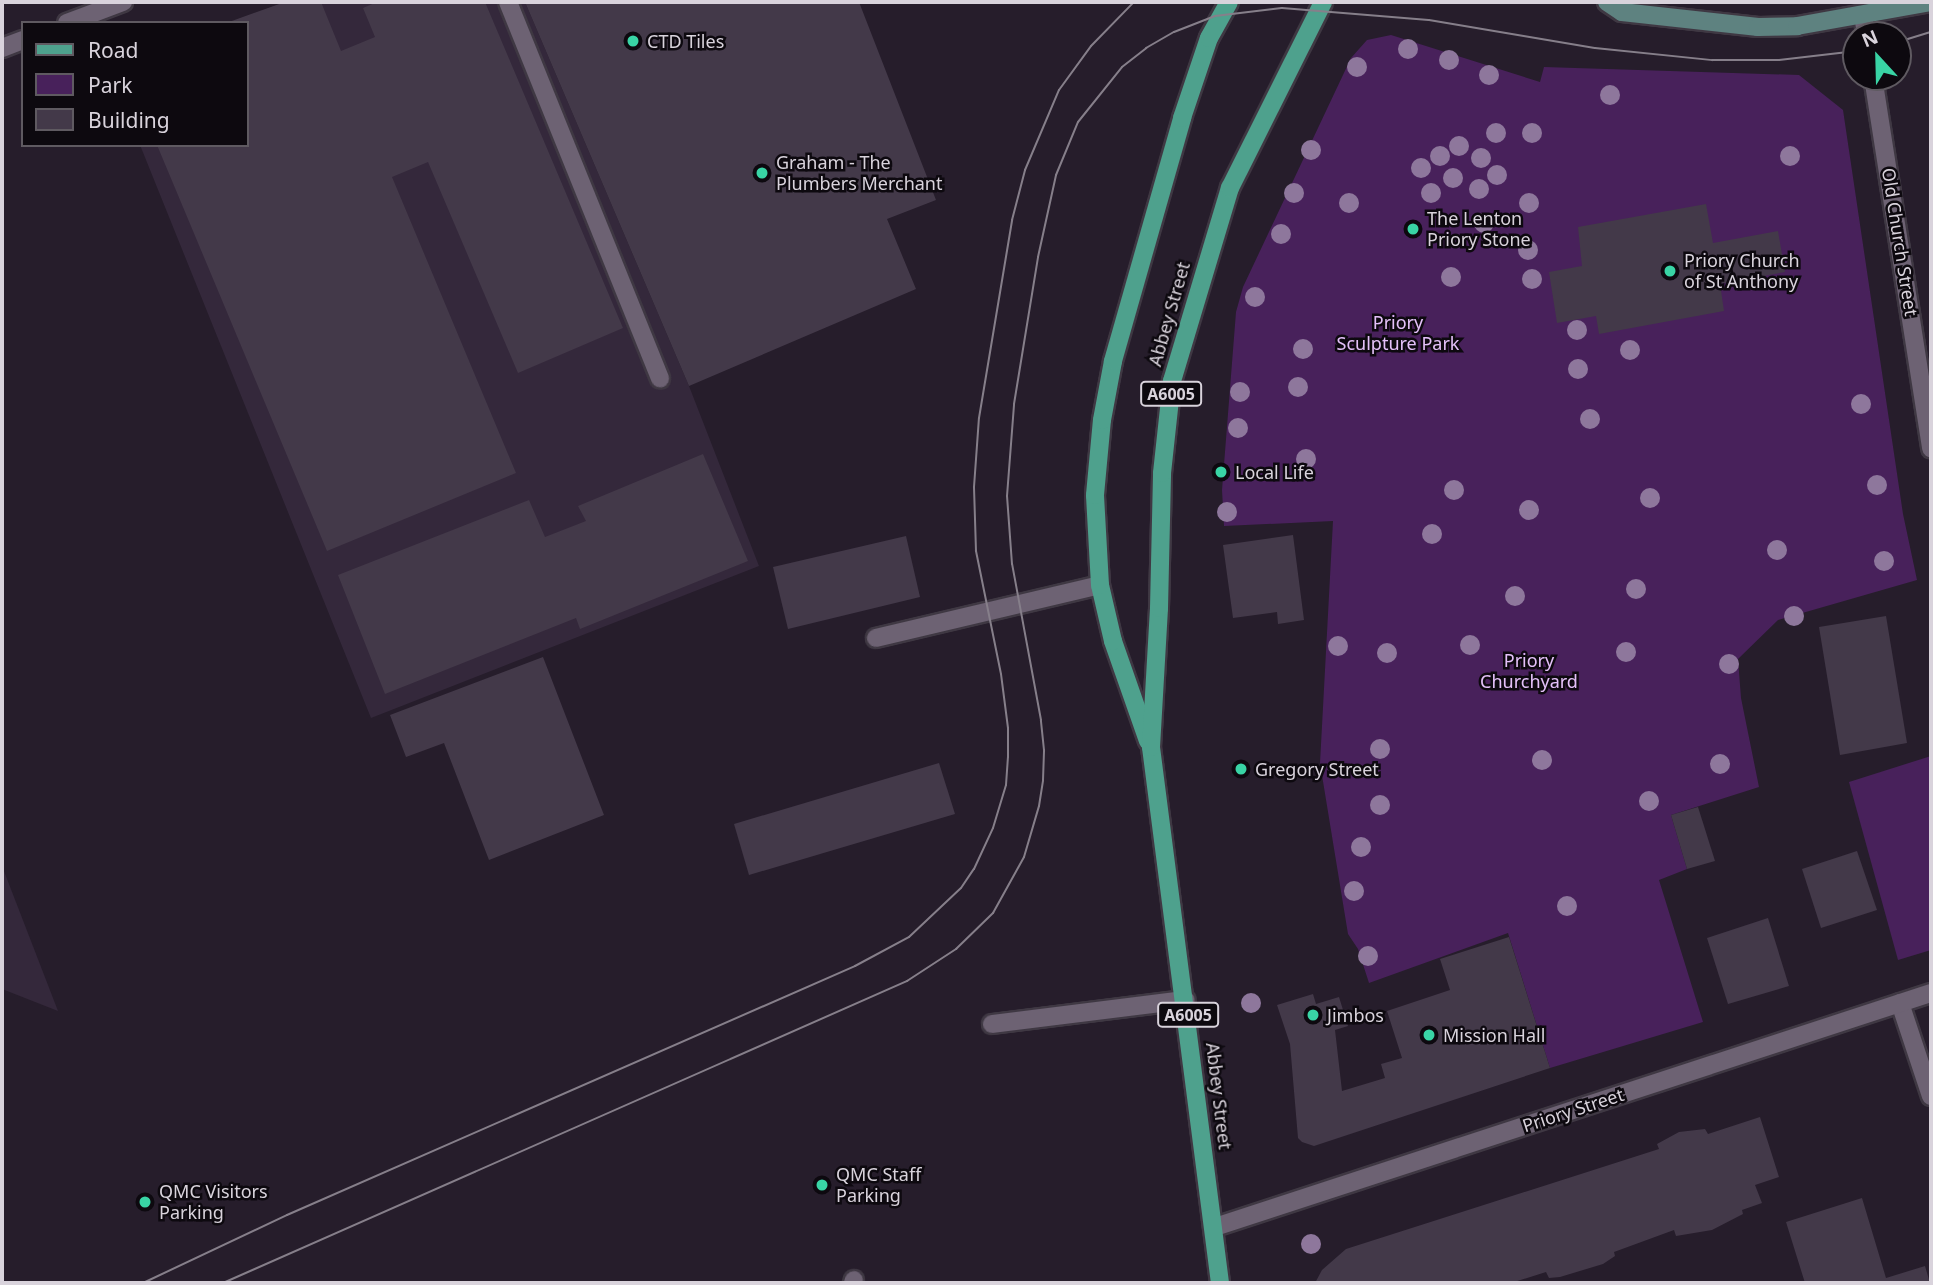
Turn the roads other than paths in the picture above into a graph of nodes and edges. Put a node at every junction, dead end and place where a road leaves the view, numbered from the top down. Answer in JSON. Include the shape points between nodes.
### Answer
{"nodes":[{"id":1,"x":123,"y":2,"type":"edge"},
{"id":2,"x":508,"y":2,"type":"edge"},
{"id":3,"x":1229,"y":2,"type":"edge"},
{"id":4,"x":1323,"y":2,"type":"edge"},
{"id":5,"x":1607,"y":2,"type":"edge"},
{"id":6,"x":1894,"y":2,"type":"edge"},
{"id":7,"x":1930,"y":2,"type":"edge"},
{"id":8,"x":1863,"y":15,"type":"junction"},
{"id":9,"x":72,"y":21,"type":"edge"},
{"id":10,"x":1864,"y":21,"type":"edge"},
{"id":11,"x":21,"y":41,"type":"edge"},
{"id":12,"x":2,"y":48,"type":"edge"},
{"id":13,"x":1876,"y":91,"type":"edge"},
{"id":14,"x":1926,"y":373,"type":"edge"},
{"id":15,"x":660,"y":378,"type":"dead end"},
{"id":16,"x":1931,"y":449,"type":"edge"},
{"id":17,"x":1100,"y":585,"type":"junction"},
{"id":18,"x":876,"y":638,"type":"dead end"},
{"id":19,"x":1151,"y":747,"type":"junction"},
{"id":20,"x":1931,"y":993,"type":"edge"},
{"id":21,"x":1186,"y":1000,"type":"junction"},
{"id":22,"x":1900,"y":1003,"type":"junction"},
{"id":23,"x":992,"y":1024,"type":"dead end"},
{"id":24,"x":1931,"y":1096,"type":"edge"},
{"id":25,"x":1214,"y":1227,"type":"junction"},
{"id":26,"x":1220,"y":1283,"type":"edge"}],
"edges":[{"from":1,"to":9,"type":"street"},
{"from":2,"to":15,"type":"street"},
{"from":3,"to":17,"type":"main road","name":"Abbey Street","number":"A6005","via":[[1209,38],[1182,118],[1113,361],[1096,495]]},
{"from":4,"to":19,"type":"main road","name":"Abbey Street","number":"A6005","via":[[1230,188],[1172,382],[1162,474]]},
{"from":5,"to":8,"type":"street","via":[[1622,12],[1758,26],[1797,26]]},
{"from":6,"to":8,"type":"street"},
{"from":7,"to":8,"type":"street"},
{"from":8,"to":10,"type":"street"},
{"from":11,"to":12,"type":"street"},
{"from":13,"to":14,"type":"street","name":"Old Church Street"},
{"from":14,"to":16,"type":"street","name":"Old Church Street"},
{"from":17,"to":18,"type":"street"},
{"from":17,"to":19,"type":"main road","name":"Abbey Street","number":"A6005","via":[[1113,641]]},
{"from":19,"to":21,"type":"main road","name":"Abbey Street","number":"A6005"},
{"from":20,"to":22,"type":"street","name":"Priory Street"},
{"from":21,"to":23,"type":"street"},
{"from":21,"to":25,"type":"main road","name":"Abbey Street","number":"A6005"},
{"from":22,"to":24,"type":"street"},
{"from":22,"to":25,"type":"street","name":"Priory Street"},
{"from":25,"to":26,"type":"main road","name":"Abbey Street","number":"A6005"}]}
